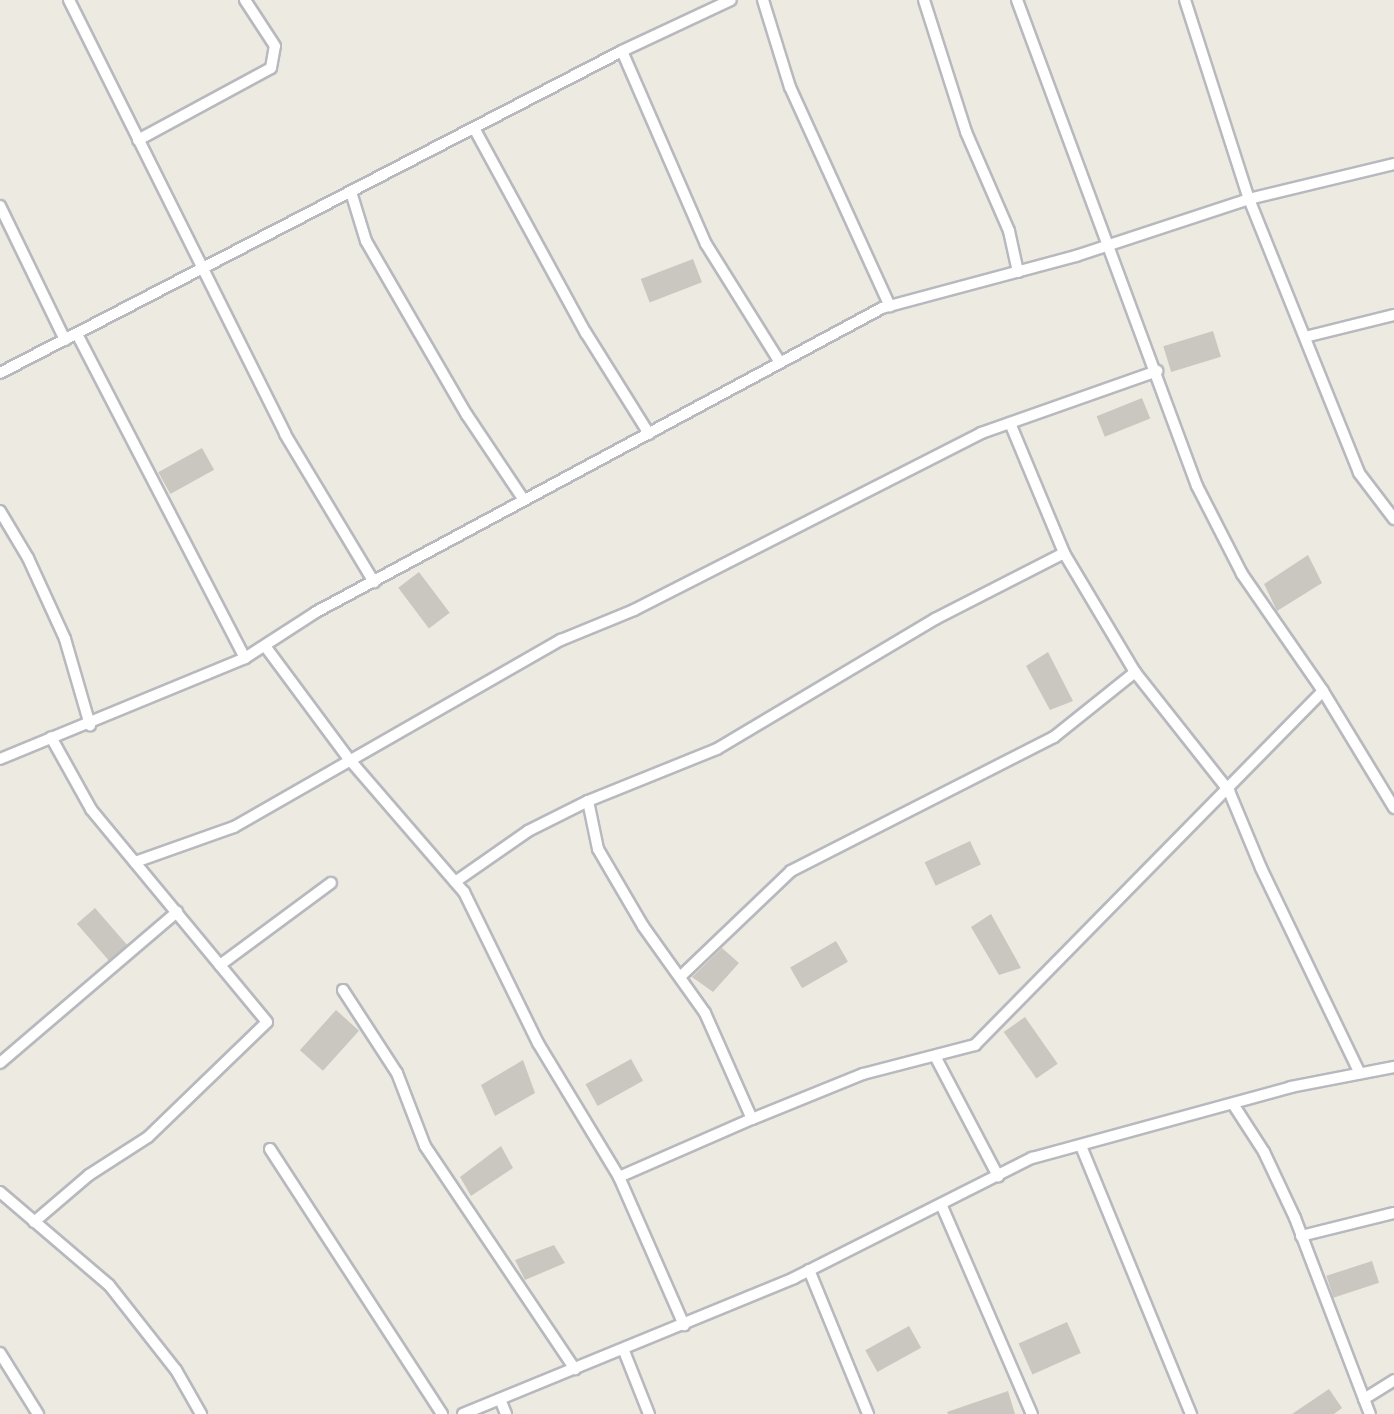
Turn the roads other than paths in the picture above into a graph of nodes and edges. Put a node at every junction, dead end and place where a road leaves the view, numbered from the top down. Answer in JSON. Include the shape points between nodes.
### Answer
{"nodes":[{"id":1,"x":69,"y":0,"type":"edge"},
{"id":2,"x":245,"y":0,"type":"edge"},
{"id":3,"x":730,"y":0,"type":"edge"},
{"id":4,"x":762,"y":0,"type":"edge"},
{"id":5,"x":924,"y":0,"type":"edge"},
{"id":6,"x":1017,"y":0,"type":"edge"},
{"id":7,"x":1185,"y":0,"type":"edge"},
{"id":8,"x":622,"y":51,"type":"junction"},
{"id":9,"x":474,"y":128,"type":"junction"},
{"id":10,"x":138,"y":140,"type":"junction"},
{"id":11,"x":1394,"y":164,"type":"edge"},
{"id":12,"x":351,"y":192,"type":"junction"},
{"id":13,"x":1249,"y":199,"type":"junction"},
{"id":14,"x":0,"y":206,"type":"edge"},
{"id":15,"x":1111,"y":243,"type":"junction"},
{"id":16,"x":204,"y":271,"type":"junction"},
{"id":17,"x":1018,"y":272,"type":"junction"},
{"id":18,"x":890,"y":306,"type":"junction"},
{"id":19,"x":1394,"y":315,"type":"edge"},
{"id":20,"x":77,"y":334,"type":"junction"},
{"id":21,"x":1305,"y":337,"type":"junction"},
{"id":22,"x":65,"y":341,"type":"junction"},
{"id":23,"x":779,"y":361,"type":"junction"},
{"id":24,"x":1157,"y":371,"type":"junction"},
{"id":25,"x":0,"y":373,"type":"edge"},
{"id":26,"x":1010,"y":423,"type":"junction"},
{"id":27,"x":649,"y":435,"type":"junction"},
{"id":28,"x":524,"y":500,"type":"junction"},
{"id":29,"x":0,"y":511,"type":"edge"},
{"id":30,"x":1394,"y":519,"type":"edge"},
{"id":31,"x":1064,"y":553,"type":"junction"},
{"id":32,"x":374,"y":582,"type":"junction"},
{"id":33,"x":265,"y":646,"type":"junction"},
{"id":34,"x":245,"y":659,"type":"junction"},
{"id":35,"x":1135,"y":672,"type":"junction"},
{"id":36,"x":1324,"y":691,"type":"junction"},
{"id":37,"x":90,"y":725,"type":"junction"},
{"id":38,"x":51,"y":737,"type":"junction"},
{"id":39,"x":0,"y":759,"type":"edge"},
{"id":40,"x":349,"y":760,"type":"junction"},
{"id":41,"x":1229,"y":791,"type":"junction"},
{"id":42,"x":588,"y":801,"type":"junction"},
{"id":43,"x":1394,"y":808,"type":"edge"},
{"id":44,"x":135,"y":862,"type":"junction"},
{"id":45,"x":455,"y":882,"type":"junction"},
{"id":46,"x":331,"y":883,"type":"dead end"},
{"id":47,"x":177,"y":912,"type":"junction"},
{"id":48,"x":220,"y":965,"type":"junction"},
{"id":49,"x":680,"y":977,"type":"junction"},
{"id":50,"x":343,"y":990,"type":"dead end"},
{"id":51,"x":935,"y":1056,"type":"junction"},
{"id":52,"x":0,"y":1063,"type":"edge"},
{"id":53,"x":1394,"y":1067,"type":"edge"},
{"id":54,"x":1359,"y":1072,"type":"junction"},
{"id":55,"x":1233,"y":1104,"type":"junction"},
{"id":56,"x":752,"y":1119,"type":"junction"},
{"id":57,"x":1081,"y":1146,"type":"junction"},
{"id":58,"x":270,"y":1149,"type":"dead end"},
{"id":59,"x":998,"y":1176,"type":"junction"},
{"id":60,"x":619,"y":1177,"type":"junction"},
{"id":61,"x":0,"y":1192,"type":"edge"},
{"id":62,"x":941,"y":1204,"type":"junction"},
{"id":63,"x":1394,"y":1213,"type":"edge"},
{"id":64,"x":34,"y":1222,"type":"junction"},
{"id":65,"x":1301,"y":1236,"type":"junction"},
{"id":66,"x":809,"y":1270,"type":"junction"},
{"id":67,"x":684,"y":1325,"type":"junction"},
{"id":68,"x":624,"y":1351,"type":"junction"},
{"id":69,"x":0,"y":1353,"type":"edge"},
{"id":70,"x":575,"y":1369,"type":"junction"},
{"id":71,"x":1394,"y":1380,"type":"edge"},
{"id":72,"x":500,"y":1399,"type":"junction"},
{"id":73,"x":1364,"y":1399,"type":"junction"},
{"id":74,"x":38,"y":1414,"type":"edge"},
{"id":75,"x":201,"y":1414,"type":"edge"},
{"id":76,"x":442,"y":1414,"type":"edge"},
{"id":77,"x":463,"y":1414,"type":"edge"},
{"id":78,"x":506,"y":1414,"type":"edge"},
{"id":79,"x":649,"y":1414,"type":"edge"},
{"id":80,"x":868,"y":1414,"type":"edge"},
{"id":81,"x":1032,"y":1414,"type":"edge"},
{"id":82,"x":1191,"y":1414,"type":"edge"},
{"id":83,"x":1370,"y":1414,"type":"edge"}],
"edges":[{"from":1,"to":10,"type":"street"},
{"from":2,"to":10,"type":"street","via":[[275,46],[271,68]]},
{"from":3,"to":8,"type":"street"},
{"from":4,"to":18,"type":"street","via":[[790,87]]},
{"from":5,"to":17,"type":"street","via":[[966,132],[1009,231]]},
{"from":6,"to":15,"type":"street"},
{"from":7,"to":13,"type":"street"},
{"from":8,"to":9,"type":"street"},
{"from":8,"to":23,"type":"street","via":[[706,244]]},
{"from":9,"to":12,"type":"street"},
{"from":9,"to":27,"type":"street"},
{"from":10,"to":16,"type":"street"},
{"from":11,"to":13,"type":"street"},
{"from":12,"to":16,"type":"street"},
{"from":12,"to":28,"type":"street","via":[[366,242],[467,415]]},
{"from":13,"to":15,"type":"street"},
{"from":13,"to":21,"type":"street"},
{"from":14,"to":22,"type":"street"},
{"from":15,"to":17,"type":"street"},
{"from":15,"to":24,"type":"street"},
{"from":16,"to":20,"type":"street"},
{"from":16,"to":32,"type":"street","via":[[285,434]]},
{"from":17,"to":18,"type":"street"},
{"from":18,"to":23,"type":"street"},
{"from":19,"to":21,"type":"street"},
{"from":20,"to":22,"type":"street"},
{"from":20,"to":34,"type":"street"},
{"from":21,"to":30,"type":"street","via":[[1359,473]]},
{"from":22,"to":25,"type":"street"},
{"from":23,"to":27,"type":"street"},
{"from":24,"to":26,"type":"street"},
{"from":24,"to":36,"type":"street","via":[[1197,486],[1236,563]]},
{"from":26,"to":31,"type":"street"},
{"from":26,"to":40,"type":"street","via":[[907,470],[634,610],[561,640]]},
{"from":27,"to":28,"type":"street"},
{"from":28,"to":32,"type":"street"},
{"from":29,"to":37,"type":"street","via":[[29,558],[65,639]]},
{"from":31,"to":35,"type":"street"},
{"from":31,"to":42,"type":"street","via":[[935,619],[717,749]]},
{"from":32,"to":33,"type":"street"},
{"from":33,"to":34,"type":"street"},
{"from":33,"to":40,"type":"street"},
{"from":34,"to":37,"type":"street"},
{"from":35,"to":41,"type":"street"},
{"from":35,"to":49,"type":"street","via":[[1054,737],[791,871]]},
{"from":36,"to":41,"type":"street"},
{"from":36,"to":43,"type":"street"},
{"from":37,"to":38,"type":"street"},
{"from":38,"to":39,"type":"street"},
{"from":38,"to":44,"type":"street","via":[[90,808]]},
{"from":40,"to":44,"type":"street","via":[[234,827]]},
{"from":40,"to":45,"type":"street"},
{"from":41,"to":51,"type":"street","via":[[975,1045]]},
{"from":41,"to":54,"type":"street","via":[[1261,869]]},
{"from":42,"to":45,"type":"street","via":[[528,831]]},
{"from":42,"to":49,"type":"street","via":[[598,849]]},
{"from":44,"to":47,"type":"street"},
{"from":45,"to":60,"type":"street","via":[[538,1043]]},
{"from":46,"to":48,"type":"street"},
{"from":47,"to":48,"type":"street"},
{"from":47,"to":52,"type":"street"},
{"from":48,"to":64,"type":"street","via":[[267,1022],[264,1028],[148,1137],[89,1175]]},
{"from":49,"to":56,"type":"street","via":[[705,1013]]},
{"from":50,"to":70,"type":"street","via":[[397,1073],[425,1146]]},
{"from":51,"to":56,"type":"street","via":[[863,1074]]},
{"from":51,"to":59,"type":"street"},
{"from":53,"to":54,"type":"street"},
{"from":54,"to":55,"type":"street"},
{"from":55,"to":57,"type":"street"},
{"from":55,"to":65,"type":"street","via":[[1264,1152]]},
{"from":56,"to":60,"type":"street"},
{"from":57,"to":59,"type":"street","via":[[1032,1158]]},
{"from":57,"to":82,"type":"street"},
{"from":58,"to":76,"type":"street"},
{"from":59,"to":62,"type":"street"},
{"from":60,"to":67,"type":"street"},
{"from":61,"to":64,"type":"street"},
{"from":62,"to":66,"type":"street"},
{"from":62,"to":81,"type":"street"},
{"from":63,"to":65,"type":"street"},
{"from":64,"to":75,"type":"street","via":[[108,1285],[176,1370]]},
{"from":65,"to":73,"type":"street"},
{"from":66,"to":67,"type":"street"},
{"from":66,"to":80,"type":"street"},
{"from":67,"to":68,"type":"street"},
{"from":68,"to":70,"type":"street"},
{"from":68,"to":79,"type":"street"},
{"from":69,"to":74,"type":"street"},
{"from":70,"to":72,"type":"street"},
{"from":71,"to":73,"type":"street"},
{"from":72,"to":77,"type":"street"},
{"from":72,"to":78,"type":"street"},
{"from":73,"to":83,"type":"street"}]}
